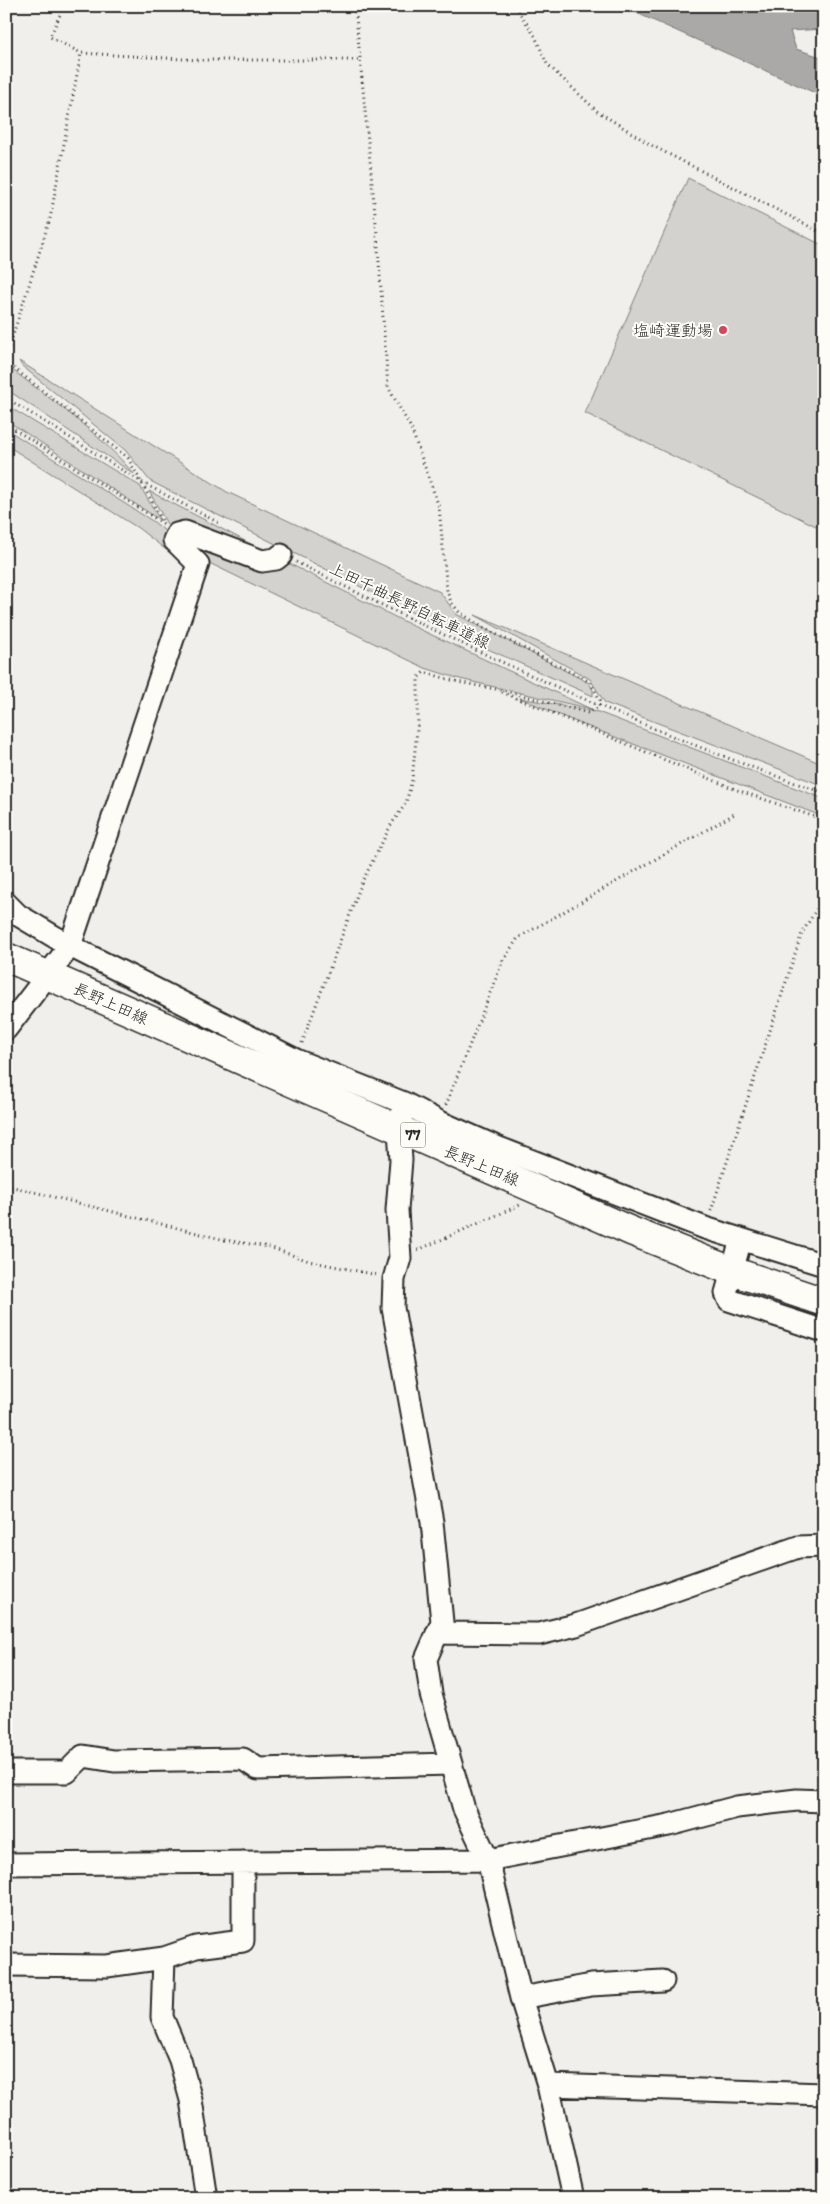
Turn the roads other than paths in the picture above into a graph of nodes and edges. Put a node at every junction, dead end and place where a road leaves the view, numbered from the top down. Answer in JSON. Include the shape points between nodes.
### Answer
{"nodes":[{"id":1,"x":281,"y":555,"type":"road end"},
{"id":2,"x":6,"y":903,"type":"edge"},
{"id":3,"x":70,"y":946,"type":"junction"},
{"id":4,"x":6,"y":957,"type":"edge"},
{"id":5,"x":49,"y":975,"type":"junction"},
{"id":6,"x":6,"y":1029,"type":"edge"},
{"id":7,"x":404,"y":1103,"type":"junction"},
{"id":8,"x":399,"y":1130,"type":"junction"},
{"id":9,"x":569,"y":1174,"type":"junction"},
{"id":10,"x":546,"y":1193,"type":"junction"},
{"id":11,"x":741,"y":1240,"type":"junction"},
{"id":12,"x":824,"y":1265,"type":"edge"},
{"id":13,"x":732,"y":1271,"type":"junction"},
{"id":14,"x":824,"y":1302,"type":"edge"},
{"id":15,"x":824,"y":1331,"type":"edge"},
{"id":16,"x":824,"y":1546,"type":"edge"},
{"id":17,"x":437,"y":1633,"type":"junction"},
{"id":18,"x":451,"y":1764,"type":"junction"},
{"id":19,"x":6,"y":1772,"type":"edge"},
{"id":20,"x":824,"y":1801,"type":"edge"},
{"id":21,"x":488,"y":1860,"type":"junction"},
{"id":22,"x":243,"y":1862,"type":"junction"},
{"id":23,"x":6,"y":1864,"type":"edge"},
{"id":24,"x":164,"y":1958,"type":"junction"},
{"id":25,"x":6,"y":1965,"type":"edge"},
{"id":26,"x":663,"y":1981,"type":"dead end"},
{"id":27,"x":521,"y":1998,"type":"junction"},
{"id":28,"x":548,"y":2085,"type":"junction"},
{"id":29,"x":824,"y":2094,"type":"edge"},
{"id":30,"x":206,"y":2198,"type":"edge"},
{"id":31,"x":573,"y":2198,"type":"edge"}],
"edges":[{"from":1,"to":3,"type":"street","via":[[262,561],[185,532],[171,530],[174,540],[198,564]]},
{"from":2,"to":3,"type":"street","via":[[18,915]]},
{"from":3,"to":5,"type":"street"},
{"from":3,"to":7,"type":"street","via":[[296,1060]]},
{"from":4,"to":5,"type":"main road","name":"長野上田線","number":"77"},
{"from":5,"to":6,"type":"street"},
{"from":5,"to":8,"type":"main road","name":"長野上田線","number":"77"},
{"from":7,"to":8,"type":"street"},
{"from":7,"to":9,"type":"street","via":[[440,1122]]},
{"from":8,"to":10,"type":"main road","name":"長野上田線","number":"77"},
{"from":8,"to":17,"type":"street","via":[[401,1160],[397,1210],[400,1258],[394,1279],[393,1308],[432,1522],[442,1622]]},
{"from":9,"to":10,"type":"street"},
{"from":9,"to":11,"type":"street"},
{"from":10,"to":13,"type":"main road","name":"長野上田線","number":"77"},
{"from":11,"to":12,"type":"street"},
{"from":11,"to":13,"type":"street"},
{"from":13,"to":14,"type":"main road","name":"長野上田線","number":"77"},
{"from":13,"to":15,"type":"street","via":[[726,1293],[729,1300]]},
{"from":16,"to":17,"type":"street","via":[[798,1547],[576,1625],[540,1634]]},
{"from":17,"to":18,"type":"street","via":[[426,1659],[431,1694]]},
{"from":18,"to":19,"type":"street","via":[[258,1769],[243,1759],[114,1761],[84,1756],[66,1772]]},
{"from":18,"to":21,"type":"street","via":[[464,1809]]},
{"from":20,"to":21,"type":"street","via":[[797,1800],[737,1807],[670,1825]]},
{"from":21,"to":22,"type":"street"},
{"from":21,"to":27,"type":"street"},
{"from":22,"to":23,"type":"street"},
{"from":22,"to":24,"type":"street","via":[[243,1941],[196,1947]]},
{"from":24,"to":25,"type":"street","via":[[107,1966]]},
{"from":24,"to":30,"type":"street","via":[[162,2017],[180,2060],[191,2100]]},
{"from":26,"to":27,"type":"street","via":[[591,1985]]},
{"from":27,"to":28,"type":"street"},
{"from":28,"to":29,"type":"street"},
{"from":28,"to":31,"type":"street"}]}
